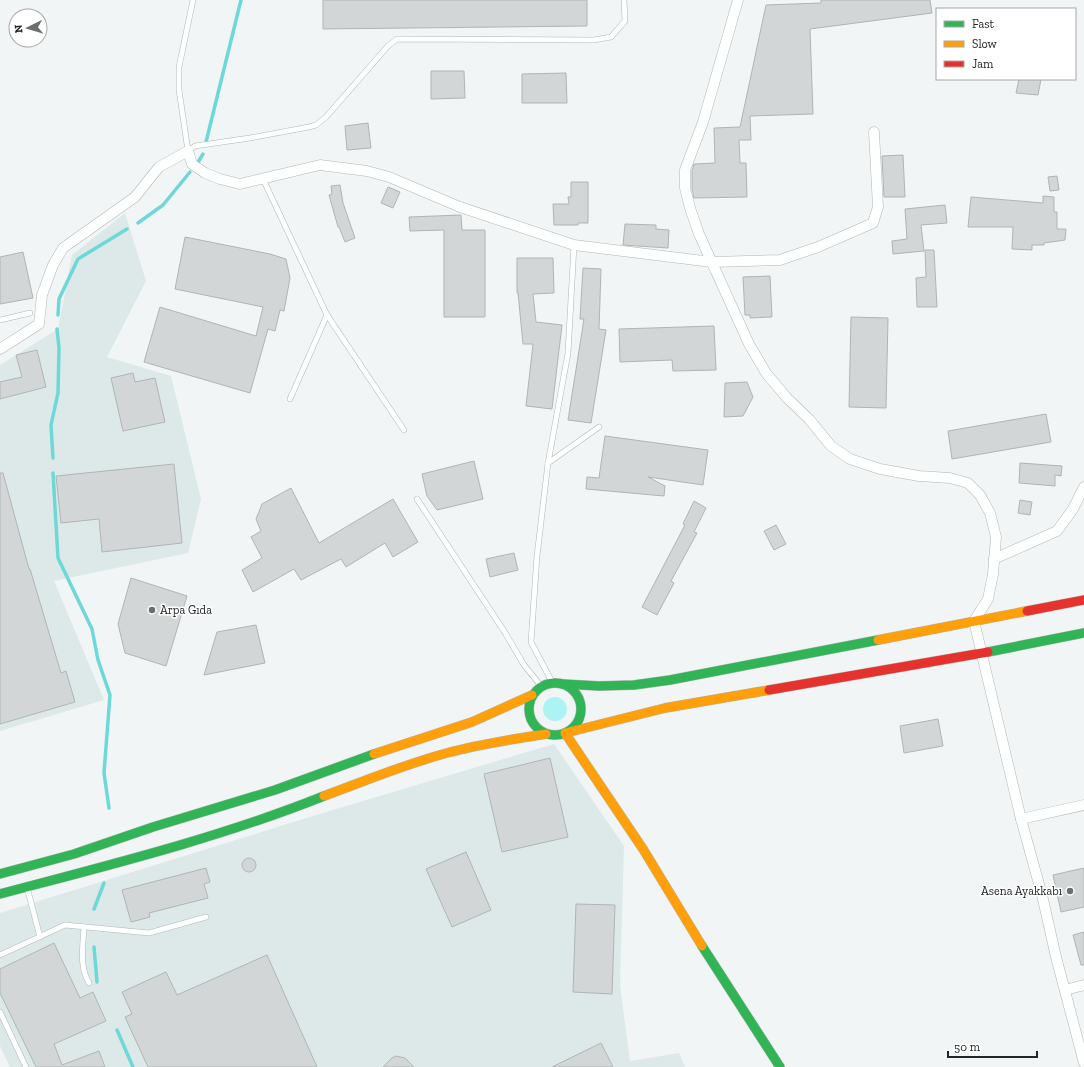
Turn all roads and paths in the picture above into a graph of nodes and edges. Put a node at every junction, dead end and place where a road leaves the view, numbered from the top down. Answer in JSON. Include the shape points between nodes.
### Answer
{"nodes":[{"id":1,"x":192,"y":0,"type":"edge"},
{"id":2,"x":624,"y":0,"type":"edge"},
{"id":3,"x":738,"y":0,"type":"edge"},
{"id":4,"x":874,"y":132,"type":"dead end"},
{"id":5,"x":188,"y":151,"type":"junction"},
{"id":6,"x":263,"y":179,"type":"junction"},
{"id":7,"x":574,"y":245,"type":"junction"},
{"id":8,"x":712,"y":262,"type":"junction"},
{"id":9,"x":30,"y":313,"type":"dead end"},
{"id":10,"x":327,"y":315,"type":"junction"},
{"id":11,"x":0,"y":320,"type":"edge"},
{"id":12,"x":0,"y":349,"type":"edge"},
{"id":13,"x":290,"y":399,"type":"dead end"},
{"id":14,"x":600,"y":427,"type":"dead end"},
{"id":15,"x":404,"y":430,"type":"dead end"},
{"id":16,"x":548,"y":463,"type":"junction"},
{"id":17,"x":1084,"y":487,"type":"edge"},
{"id":18,"x":417,"y":499,"type":"dead end"},
{"id":19,"x":994,"y":559,"type":"junction"},
{"id":20,"x":1084,"y":600,"type":"edge"},
{"id":21,"x":974,"y":621,"type":"junction"},
{"id":22,"x":1084,"y":633,"type":"edge"},
{"id":23,"x":981,"y":653,"type":"junction"},
{"id":24,"x":552,"y":682,"type":"junction"},
{"id":25,"x":563,"y":684,"type":"junction"},
{"id":26,"x":541,"y":686,"type":"junction"},
{"id":27,"x":532,"y":695,"type":"junction"},
{"id":28,"x":567,"y":732,"type":"junction"},
{"id":29,"x":546,"y":734,"type":"junction"},
{"id":30,"x":1084,"y":805,"type":"edge"},
{"id":31,"x":1021,"y":819,"type":"junction"},
{"id":32,"x":0,"y":874,"type":"edge"},
{"id":33,"x":26,"y":887,"type":"junction"},
{"id":34,"x":0,"y":894,"type":"edge"},
{"id":35,"x":206,"y":917,"type":"dead end"},
{"id":36,"x":84,"y":927,"type":"junction"},
{"id":37,"x":40,"y":937,"type":"junction"},
{"id":38,"x":0,"y":955,"type":"edge"},
{"id":39,"x":89,"y":983,"type":"dead end"},
{"id":40,"x":1084,"y":985,"type":"edge"},
{"id":41,"x":1065,"y":990,"type":"junction"},
{"id":42,"x":0,"y":1012,"type":"edge"},
{"id":43,"x":1081,"y":1037,"type":"edge"},
{"id":44,"x":1084,"y":1063,"type":"edge"},
{"id":45,"x":26,"y":1067,"type":"edge"},
{"id":46,"x":780,"y":1067,"type":"edge"}],
"edges":[{"from":1,"to":5,"type":"lane","via":[[179,67],[179,90]]},
{"from":2,"to":5,"type":"lane","via":[[625,21],[611,37],[594,40],[397,39],[316,125],[195,146]]},
{"from":3,"to":8,"type":"street","via":[[685,170],[685,188],[690,208]]},
{"from":4,"to":8,"type":"street","via":[[878,207],[873,223],[780,260]]},
{"from":5,"to":6,"type":"street","via":[[192,164],[220,179],[240,184]]},
{"from":5,"to":12,"type":"street","via":[[159,167],[135,197],[63,248],[53,265],[42,295],[39,324]]},
{"from":6,"to":7,"type":"street","via":[[320,165],[367,171],[389,177],[460,207]]},
{"from":6,"to":10,"type":"lane"},
{"from":7,"to":8,"type":"street"},
{"from":7,"to":16,"type":"lane","via":[[568,353]]},
{"from":8,"to":19,"type":"street","via":[[749,344],[766,373],[787,398],[810,419],[831,446],[850,459],[880,470],[950,478],[968,483],[980,495],[990,513],[996,537]]},
{"from":9,"to":11,"type":"lane"},
{"from":10,"to":13,"type":"lane"},
{"from":10,"to":15,"type":"lane"},
{"from":14,"to":16,"type":"lane"},
{"from":16,"to":24,"type":"lane","via":[[537,556],[531,642]]},
{"from":17,"to":19,"type":"street","via":[[1073,509],[1057,531]]},
{"from":18,"to":26,"type":"lane","via":[[524,664]]},
{"from":19,"to":21,"type":"street","via":[[988,599]]},
{"from":20,"to":21,"type":"street"},
{"from":21,"to":23,"type":"street"},
{"from":21,"to":25,"type":"street","via":[[670,680],[634,685]]},
{"from":22,"to":23,"type":"street"},
{"from":23,"to":28,"type":"street","via":[[665,708]]},
{"from":23,"to":31,"type":"street"},
{"from":24,"to":25,"type":"street"},
{"from":24,"to":26,"type":"street"},
{"from":25,"to":28,"type":"street","via":[[576,694],[581,710],[575,726]]},
{"from":26,"to":27,"type":"street"},
{"from":27,"to":29,"type":"street","via":[[528,710],[530,718],[533,725]]},
{"from":27,"to":32,"type":"street","via":[[472,722],[405,743],[276,790],[74,854]]},
{"from":28,"to":29,"type":"street","via":[[559,735]]},
{"from":28,"to":46,"type":"street","via":[[643,849],[722,980]]},
{"from":29,"to":33,"type":"street","via":[[490,742],[414,762],[239,827]]},
{"from":30,"to":31,"type":"street"},
{"from":31,"to":41,"type":"street"},
{"from":33,"to":34,"type":"street"},
{"from":33,"to":37,"type":"lane"},
{"from":35,"to":36,"type":"lane","via":[[149,933]]},
{"from":36,"to":37,"type":"lane","via":[[65,925]]},
{"from":36,"to":39,"type":"lane","via":[[82,964]]},
{"from":37,"to":38,"type":"lane"},
{"from":40,"to":41,"type":"street"},
{"from":41,"to":43,"type":"street"},
{"from":42,"to":45,"type":"lane"},
{"from":43,"to":44,"type":"street"}]}
